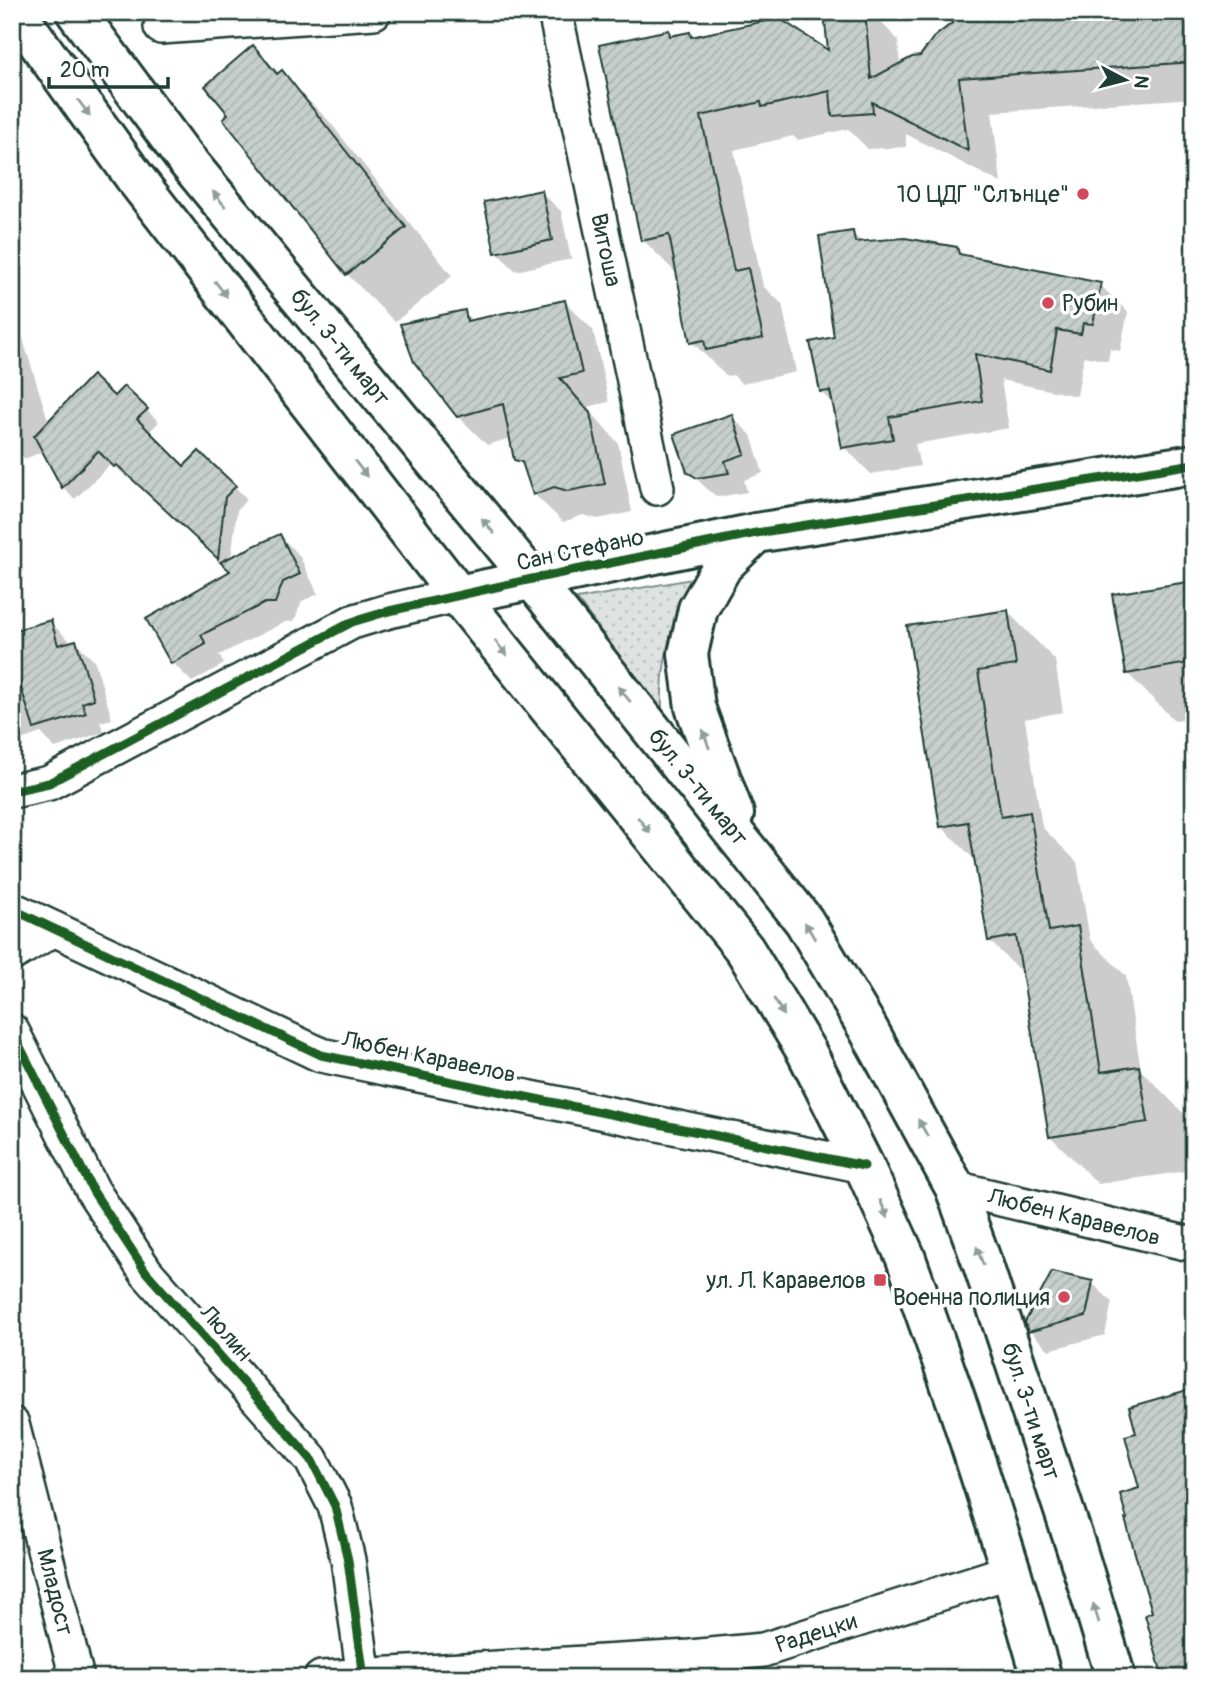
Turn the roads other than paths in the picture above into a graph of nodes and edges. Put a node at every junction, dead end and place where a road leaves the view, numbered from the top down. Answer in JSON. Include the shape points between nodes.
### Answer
{"nodes":[{"id":1,"x":16,"y":12,"type":"edge"},
{"id":2,"x":76,"y":12,"type":"edge"},
{"id":3,"x":374,"y":12,"type":"edge"},
{"id":4,"x":555,"y":12,"type":"edge"},
{"id":5,"x":161,"y":27,"type":"dead end"},
{"id":6,"x":1194,"y":464,"type":"edge"},
{"id":7,"x":657,"y":488,"type":"dead end"},
{"id":8,"x":756,"y":533,"type":"junction"},
{"id":9,"x":532,"y":579,"type":"junction"},
{"id":10,"x":458,"y":595,"type":"junction"},
{"id":11,"x":49,"y":783,"type":"junction"},
{"id":12,"x":12,"y":791,"type":"edge"},
{"id":13,"x":12,"y":811,"type":"edge"},
{"id":14,"x":747,"y":849,"type":"junction"},
{"id":15,"x":12,"y":909,"type":"edge"},
{"id":16,"x":54,"y":929,"type":"junction"},
{"id":17,"x":12,"y":954,"type":"edge"},
{"id":18,"x":12,"y":1031,"type":"edge"},
{"id":19,"x":864,"y":1166,"type":"junction"},
{"id":20,"x":955,"y":1188,"type":"junction"},
{"id":21,"x":1194,"y":1245,"type":"edge"},
{"id":22,"x":12,"y":1424,"type":"edge"},
{"id":23,"x":1011,"y":1572,"type":"junction"},
{"id":24,"x":364,"y":1677,"type":"edge"},
{"id":25,"x":78,"y":1678,"type":"edge"},
{"id":26,"x":321,"y":1678,"type":"edge"},
{"id":27,"x":1042,"y":1678,"type":"edge"},
{"id":28,"x":1116,"y":1678,"type":"edge"}],
"edges":[{"from":1,"to":10,"type":"main road","one_way":true,"via":[[135,178]]},
{"from":9,"to":2,"type":"main road","name":"бул. 3-ти март","one_way":true,"via":[[183,156]]},
{"from":3,"to":5,"type":"street"},
{"from":4,"to":7,"type":"street","name":"Витоша"},
{"from":6,"to":8,"type":"main road","name":"Сан Стефано"},
{"from":8,"to":9,"type":"main road","name":"Сан Стефано"},
{"from":14,"to":8,"type":"main road","one_way":true,"via":[[695,706],[688,654],[698,609],[723,565]]},
{"from":9,"to":10,"type":"main road","name":"Сан Стефано"},
{"from":14,"to":9,"type":"main road","name":"бул. 3-ти март","one_way":true},
{"from":10,"to":11,"type":"street","name":"Сан Стефано","via":[[352,622]]},
{"from":10,"to":19,"type":"main road","one_way":true,"via":[[745,950],[806,1051]]},
{"from":11,"to":12,"type":"street","name":"Сан Стефано"},
{"from":11,"to":13,"type":"street"},
{"from":20,"to":14,"type":"main road","name":"бул. 3-ти март","one_way":true,"via":[[804,921]]},
{"from":15,"to":16,"type":"street","name":"Любен Каравелов"},
{"from":16,"to":17,"type":"street"},
{"from":16,"to":19,"type":"street","name":"Любен Каравелов","via":[[321,1055]]},
{"from":18,"to":24,"type":"street","name":"Люлин","via":[[93,1191],[146,1272],[311,1459],[335,1506],[348,1560]]},
{"from":19,"to":23,"type":"main road","one_way":true,"via":[[905,1256]]},
{"from":20,"to":21,"type":"street","name":"Любен Каравелов"},
{"from":28,"to":20,"type":"main road","name":"бул. 3-ти март","one_way":true},
{"from":22,"to":25,"type":"street","name":"Младост"},
{"from":23,"to":24,"type":"street","name":"Радецки","via":[[763,1650]]},
{"from":23,"to":27,"type":"main road"},
{"from":24,"to":26,"type":"street","name":"Радецки"}]}
